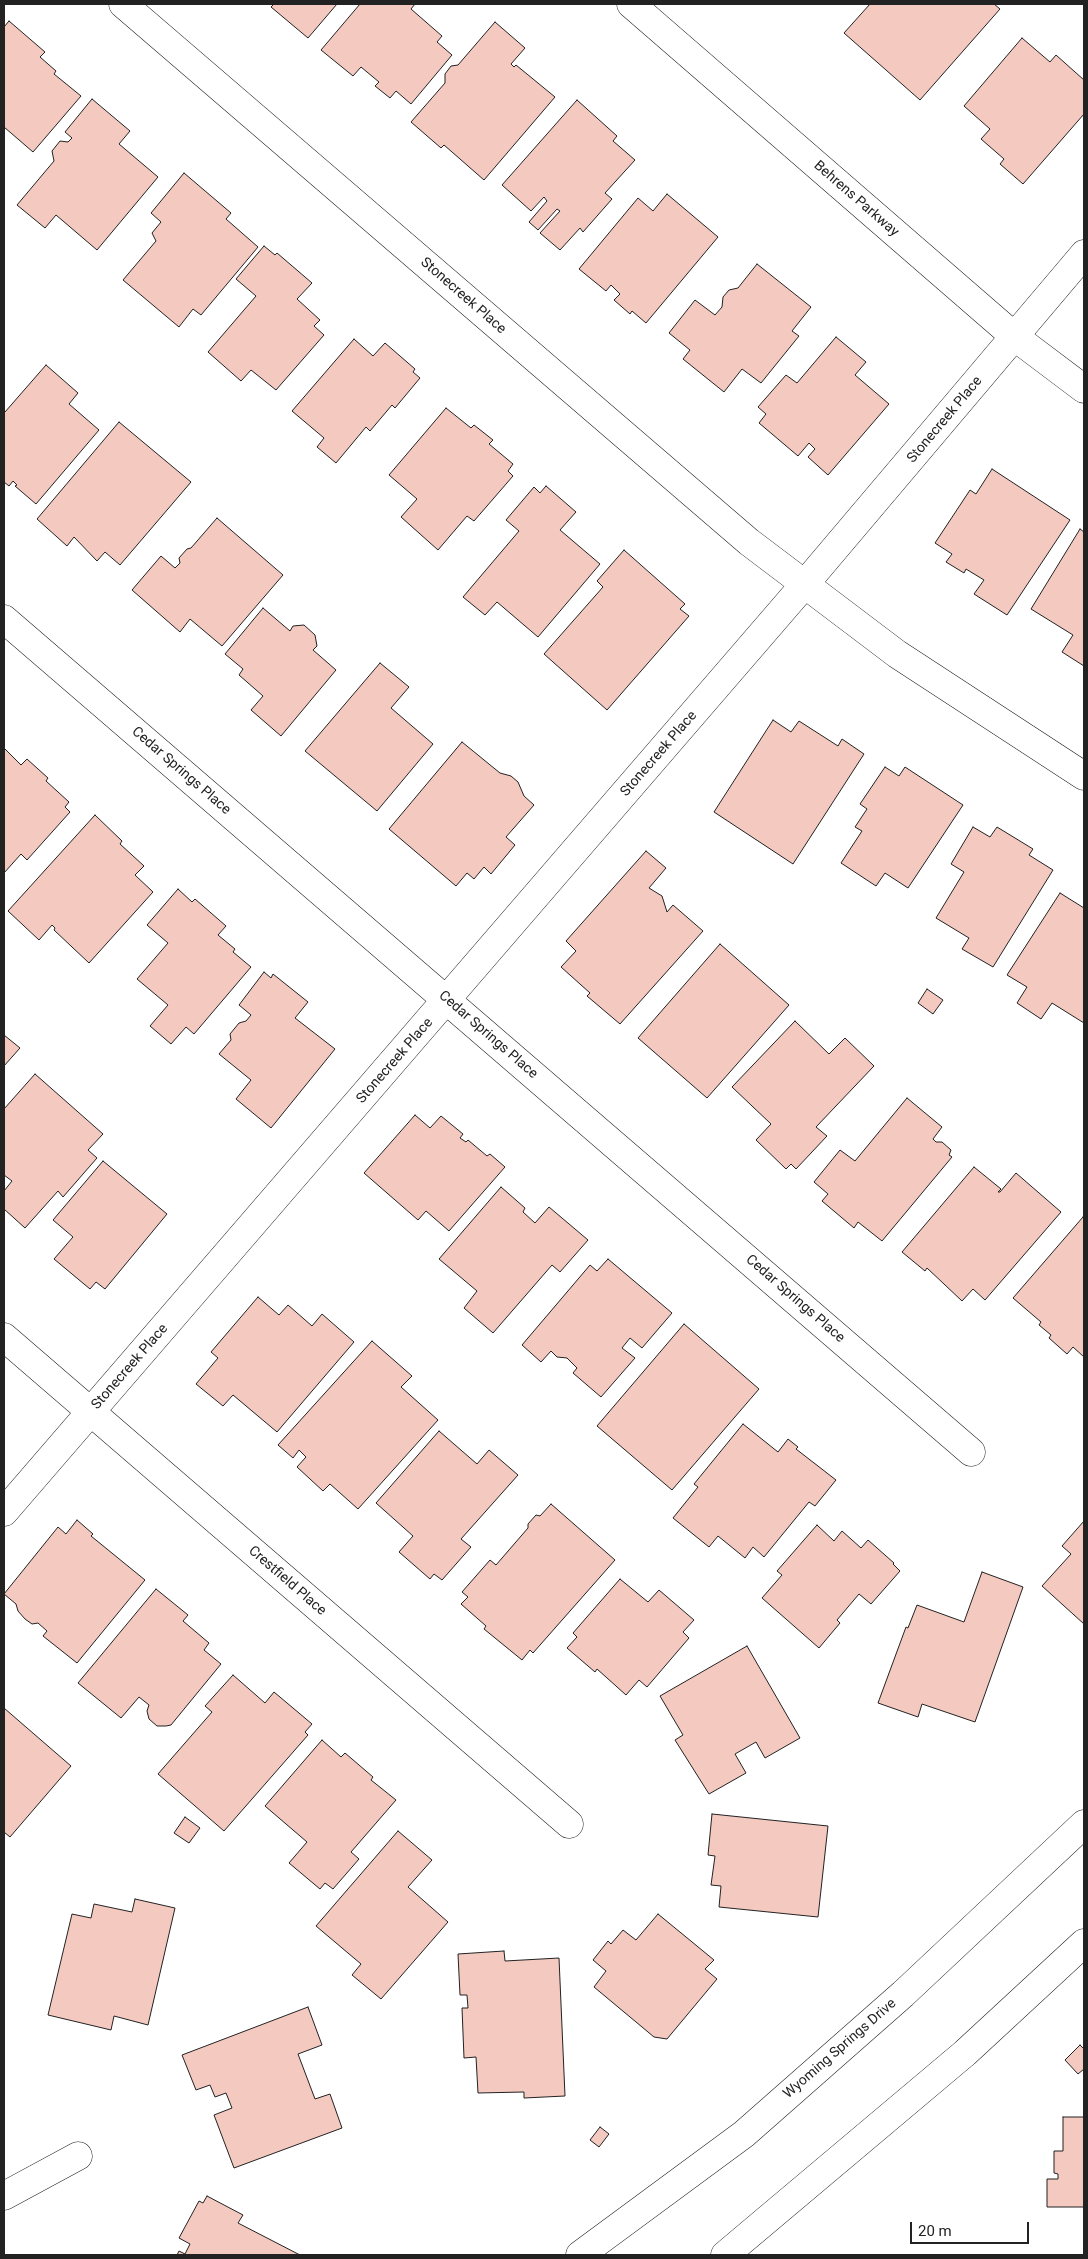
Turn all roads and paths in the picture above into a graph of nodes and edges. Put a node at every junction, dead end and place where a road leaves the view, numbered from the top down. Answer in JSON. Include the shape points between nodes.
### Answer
{"nodes":[{"id":1,"x":123,"y":4,"type":"edge"},
{"id":2,"x":631,"y":4,"type":"edge"},
{"id":3,"x":1084,"y":254,"type":"edge"},
{"id":4,"x":1015,"y":337,"type":"junction"},
{"id":5,"x":1084,"y":389,"type":"edge"},
{"id":6,"x":804,"y":585,"type":"junction"},
{"id":7,"x":4,"y":620,"type":"edge"},
{"id":8,"x":1084,"y":776,"type":"edge"},
{"id":9,"x":448,"y":1000,"type":"junction"},
{"id":10,"x":4,"y":1337,"type":"edge"},
{"id":11,"x":91,"y":1412,"type":"junction"},
{"id":12,"x":971,"y":1452,"type":"dead end"},
{"id":13,"x":4,"y":1512,"type":"edge"},
{"id":14,"x":569,"y":1824,"type":"dead end"},
{"id":15,"x":1084,"y":1824,"type":"edge"},
{"id":16,"x":1084,"y":1942,"type":"edge"},
{"id":17,"x":78,"y":2156,"type":"dead end"},
{"id":18,"x":4,"y":2196,"type":"edge"},
{"id":19,"x":580,"y":2255,"type":"edge"},
{"id":20,"x":725,"y":2255,"type":"edge"}],
"edges":[{"from":1,"to":6,"type":"street","name":"Stonecreek Place","via":[[741,536]]},
{"from":2,"to":4,"type":"street","name":"Behrens Parkway"},
{"from":3,"to":4,"type":"street","name":"Stonecreek Place"},
{"from":4,"to":5,"type":"street","name":"Behrens Parkway"},
{"from":4,"to":6,"type":"street","name":"Stonecreek Place"},
{"from":6,"to":8,"type":"street","name":"Stonecreek Place","via":[[898,654]]},
{"from":6,"to":9,"type":"street","name":"Stonecreek Place"},
{"from":7,"to":9,"type":"street","name":"Cedar Springs Place"},
{"from":9,"to":11,"type":"street","name":"Stonecreek Place"},
{"from":9,"to":12,"type":"street","name":"Cedar Springs Place"},
{"from":10,"to":11,"type":"street","name":"Crestfield Place"},
{"from":11,"to":13,"type":"street","name":"Stonecreek Place"},
{"from":11,"to":14,"type":"street","name":"Crestfield Place"},
{"from":15,"to":19,"type":"street","name":"Wyoming Springs Drive","via":[[903,1994],[744,2134]]},
{"from":16,"to":20,"type":"street","via":[[965,2053]]},
{"from":17,"to":18,"type":"street"}]}
